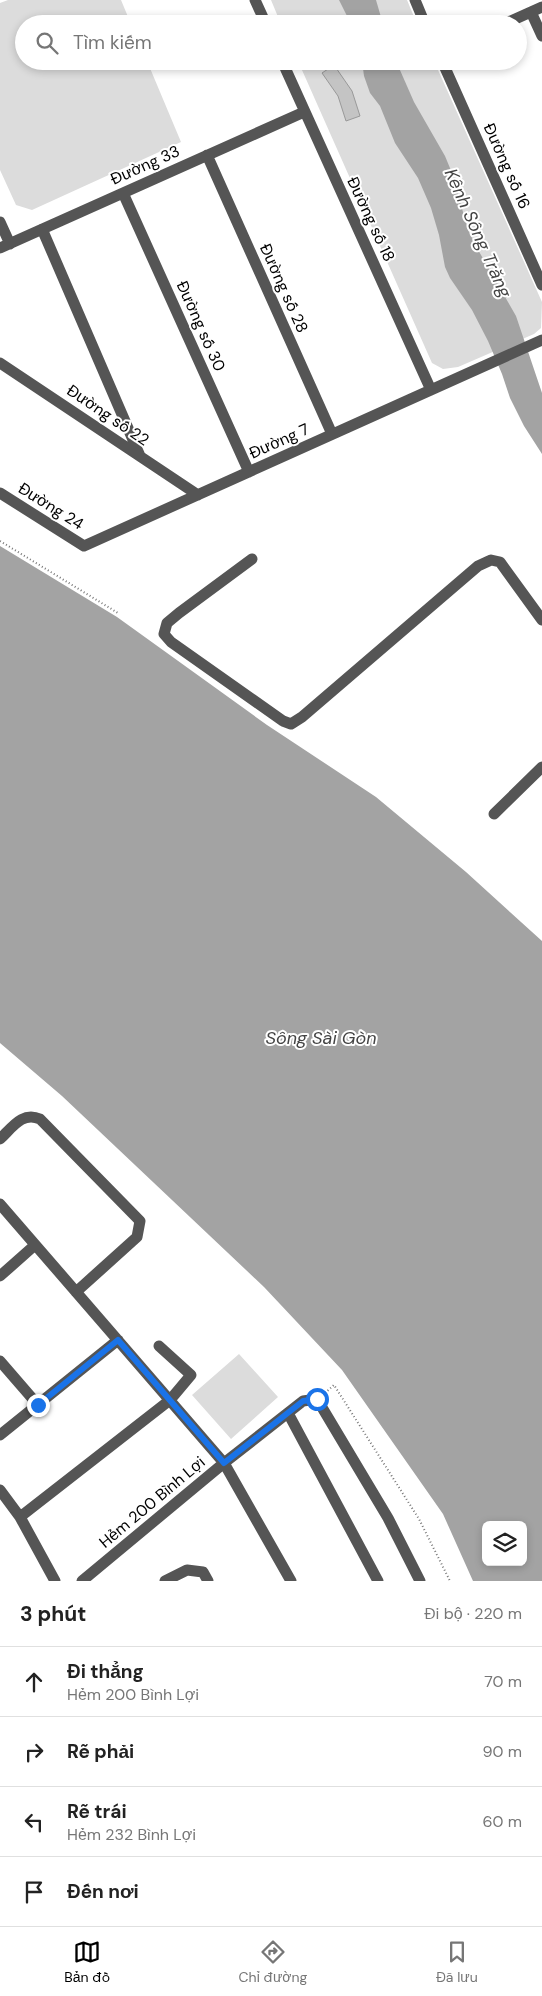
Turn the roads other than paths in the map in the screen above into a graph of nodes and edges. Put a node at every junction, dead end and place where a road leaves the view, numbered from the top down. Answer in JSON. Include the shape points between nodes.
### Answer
{"nodes":[{"id":1,"x":255,"y":0,"type":"edge"},
{"id":2,"x":415,"y":0,"type":"edge"},
{"id":3,"x":542,"y":7,"type":"edge"},
{"id":4,"x":531,"y":12,"type":"junction"},
{"id":5,"x":262,"y":15,"type":"edge"},
{"id":6,"x":421,"y":15,"type":"edge"},
{"id":7,"x":524,"y":15,"type":"edge"},
{"id":8,"x":542,"y":36,"type":"edge"},
{"id":9,"x":286,"y":70,"type":"edge"},
{"id":10,"x":446,"y":70,"type":"edge"},
{"id":11,"x":304,"y":112,"type":"junction"},
{"id":12,"x":208,"y":155,"type":"junction"},
{"id":13,"x":123,"y":193,"type":"junction"},
{"id":14,"x":0,"y":222,"type":"edge"},
{"id":15,"x":42,"y":229,"type":"junction"},
{"id":16,"x":5,"y":246,"type":"edge"},
{"id":17,"x":542,"y":285,"type":"edge"},
{"id":18,"x":539,"y":342,"type":"edge"},
{"id":19,"x":0,"y":363,"type":"edge"},
{"id":20,"x":431,"y":390,"type":"junction"},
{"id":21,"x":332,"y":434,"type":"junction"},
{"id":22,"x":140,"y":456,"type":"junction"},
{"id":23,"x":249,"y":472,"type":"junction"},
{"id":24,"x":0,"y":493,"type":"edge"},
{"id":25,"x":198,"y":495,"type":"junction"},
{"id":26,"x":84,"y":546,"type":"joint"},
{"id":27,"x":252,"y":559,"type":"dead end"},
{"id":28,"x":542,"y":620,"type":"edge"},
{"id":29,"x":542,"y":767,"type":"edge"},
{"id":30,"x":494,"y":814,"type":"dead end"},
{"id":31,"x":0,"y":1139,"type":"edge"},
{"id":32,"x":0,"y":1204,"type":"edge"},
{"id":33,"x":36,"y":1245,"type":"junction"},
{"id":34,"x":0,"y":1276,"type":"edge"},
{"id":35,"x":76,"y":1292,"type":"junction"},
{"id":36,"x":118,"y":1340,"type":"junction"},
{"id":37,"x":159,"y":1346,"type":"dead end"},
{"id":38,"x":0,"y":1361,"type":"edge"},
{"id":39,"x":170,"y":1400,"type":"junction"},
{"id":40,"x":38,"y":1405,"type":"junction"},
{"id":41,"x":288,"y":1413,"type":"junction"},
{"id":42,"x":0,"y":1435,"type":"edge"},
{"id":43,"x":224,"y":1463,"type":"junction"},
{"id":44,"x":0,"y":1490,"type":"edge"},
{"id":45,"x":20,"y":1517,"type":"junction"},
{"id":46,"x":55,"y":1581,"type":"edge"},
{"id":47,"x":82,"y":1581,"type":"edge"},
{"id":48,"x":166,"y":1581,"type":"edge"},
{"id":49,"x":208,"y":1581,"type":"edge"},
{"id":50,"x":291,"y":1581,"type":"edge"},
{"id":51,"x":378,"y":1581,"type":"edge"},
{"id":52,"x":420,"y":1581,"type":"edge"}],
"edges":[{"from":1,"to":5,"type":"street"},
{"from":2,"to":6,"type":"street"},
{"from":3,"to":4,"type":"street"},
{"from":4,"to":7,"type":"street"},
{"from":4,"to":8,"type":"street"},
{"from":9,"to":11,"type":"street","name":"Đường số 18"},
{"from":10,"to":17,"type":"street","name":"Đường số 16"},
{"from":11,"to":12,"type":"street","name":"Đường 33"},
{"from":11,"to":20,"type":"street","name":"Đường số 18"},
{"from":12,"to":13,"type":"street","name":"Đường 33"},
{"from":12,"to":21,"type":"street","name":"Đường số 28"},
{"from":13,"to":15,"type":"street","name":"Đường 33"},
{"from":13,"to":23,"type":"street","name":"Đường số 30"},
{"from":14,"to":16,"type":"street"},
{"from":15,"to":16,"type":"street","name":"Đường 33"},
{"from":15,"to":22,"type":"street"},
{"from":18,"to":20,"type":"street","name":"Đường 7"},
{"from":19,"to":22,"type":"street","name":"Đường số 22"},
{"from":20,"to":21,"type":"street","name":"Đường 7"},
{"from":21,"to":23,"type":"street","name":"Đường 7"},
{"from":22,"to":25,"type":"street","name":"Đường số 22"},
{"from":23,"to":25,"type":"street","name":"Đường 7"},
{"from":24,"to":26,"type":"street","name":"Đường 24"},
{"from":25,"to":26,"type":"street","name":"Đường 7"},
{"from":27,"to":28,"type":"street","via":[[167,623],[164,634],[275,716],[291,724],[478,566],[491,560],[500,562]]},
{"from":29,"to":30,"type":"street"},
{"from":31,"to":35,"type":"street","via":[[21,1119],[29,1116],[43,1121],[140,1221],[137,1237]]},
{"from":32,"to":33,"type":"street"},
{"from":33,"to":34,"type":"street"},
{"from":33,"to":35,"type":"street"},
{"from":35,"to":36,"type":"street"},
{"from":36,"to":39,"type":"street"},
{"from":36,"to":40,"type":"street"},
{"from":37,"to":39,"type":"street","via":[[191,1375]]},
{"from":38,"to":40,"type":"street"},
{"from":39,"to":43,"type":"street"},
{"from":39,"to":45,"type":"street"},
{"from":40,"to":42,"type":"street"},
{"from":41,"to":43,"type":"street","name":"Hẻm 200 Bình Lợi"},
{"from":41,"to":51,"type":"street"},
{"from":41,"to":52,"type":"street","name":"Hẻm 200 Bình Lợi","via":[[303,1401],[317,1399],[388,1518]]},
{"from":43,"to":47,"type":"street","name":"Hẻm 200 Bình Lợi"},
{"from":43,"to":50,"type":"street"},
{"from":44,"to":45,"type":"street"},
{"from":45,"to":46,"type":"street"},
{"from":48,"to":49,"type":"street","via":[[187,1570],[203,1572]]}]}
